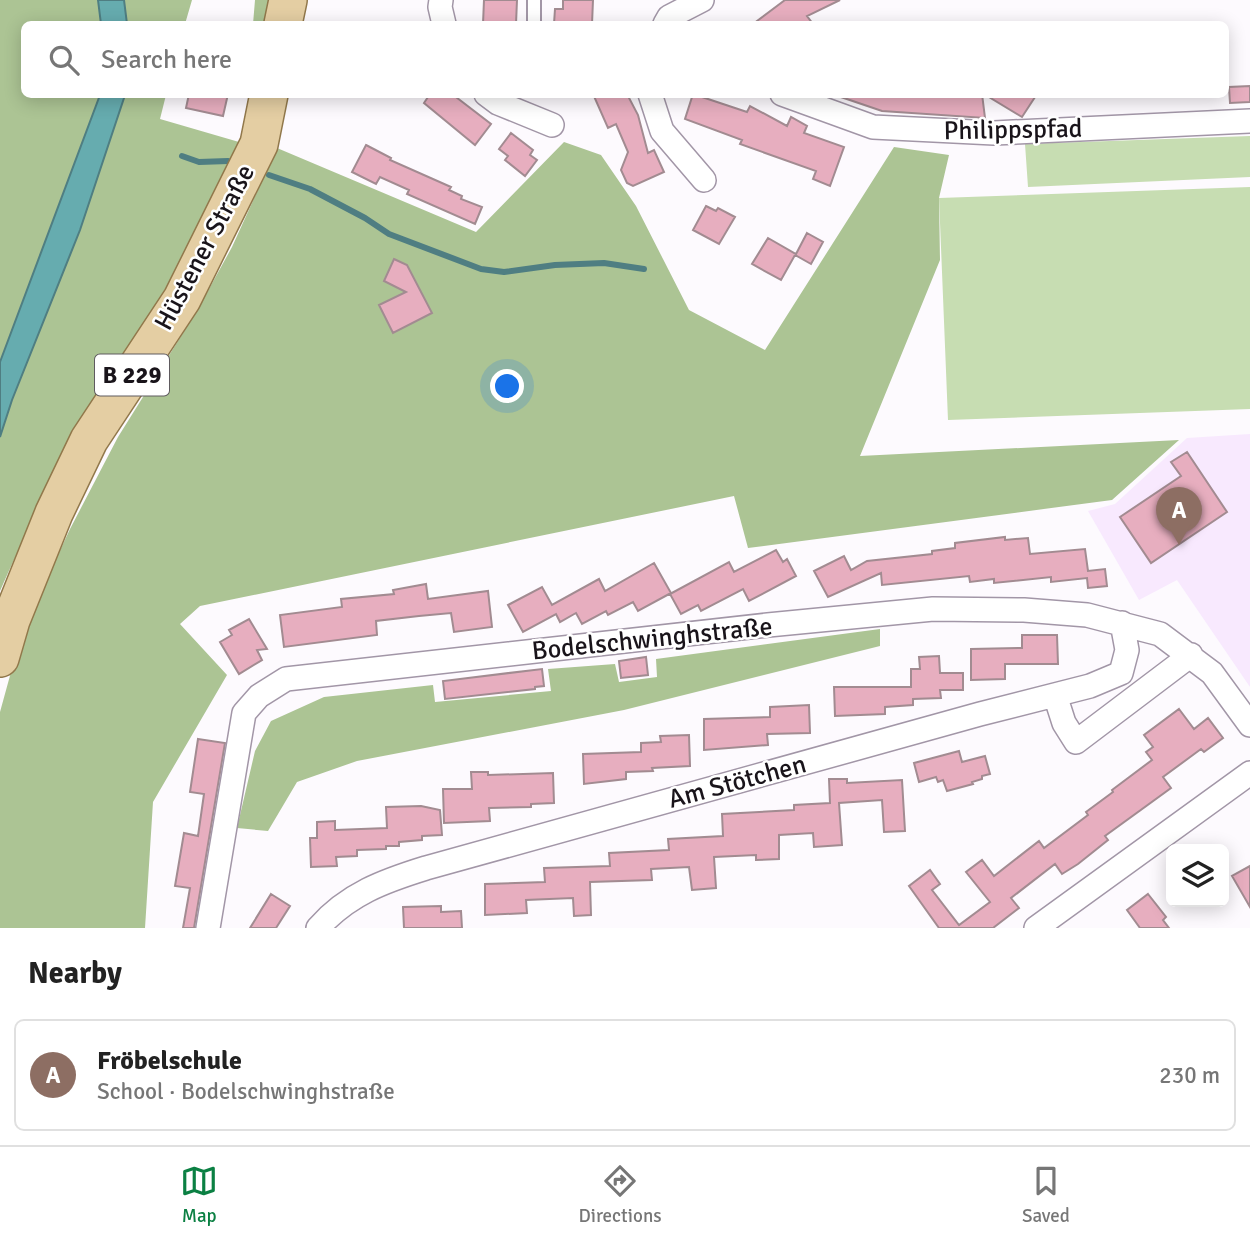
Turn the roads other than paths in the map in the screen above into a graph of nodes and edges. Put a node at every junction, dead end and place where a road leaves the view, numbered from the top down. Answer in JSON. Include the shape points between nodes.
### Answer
{"nodes":[{"id":1,"x":288,"y":0,"type":"edge"},
{"id":2,"x":441,"y":0,"type":"edge"},
{"id":3,"x":534,"y":0,"type":"edge"},
{"id":4,"x":702,"y":0,"type":"edge"},
{"id":5,"x":284,"y":21,"type":"edge"},
{"id":6,"x":442,"y":21,"type":"edge"},
{"id":7,"x":534,"y":21,"type":"edge"},
{"id":8,"x":667,"y":21,"type":"edge"},
{"id":9,"x":268,"y":98,"type":"edge"},
{"id":10,"x":491,"y":98,"type":"edge"},
{"id":11,"x":651,"y":98,"type":"edge"},
{"id":12,"x":793,"y":98,"type":"edge"},
{"id":13,"x":1250,"y":121,"type":"edge"},
{"id":14,"x":552,"y":125,"type":"dead end"},
{"id":15,"x":704,"y":180,"type":"dead end"},
{"id":16,"x":1122,"y":623,"type":"junction"},
{"id":17,"x":1191,"y":655,"type":"junction"},
{"id":18,"x":0,"y":658,"type":"edge"},
{"id":19,"x":1055,"y":695,"type":"junction"},
{"id":20,"x":1250,"y":725,"type":"edge"},
{"id":21,"x":1250,"y":773,"type":"edge"},
{"id":22,"x":208,"y":928,"type":"edge"},
{"id":23,"x":317,"y":928,"type":"edge"},
{"id":24,"x":1036,"y":928,"type":"edge"}],
"edges":[{"from":1,"to":5,"type":"main road"},
{"from":2,"to":6,"type":"street"},
{"from":3,"to":7,"type":"lane"},
{"from":4,"to":8,"type":"street"},
{"from":9,"to":18,"type":"main road","name":"Hüstener Straße","number":"B 229","via":[[259,144],[182,299],[89,440],[54,513]]},
{"from":10,"to":14,"type":"street"},
{"from":11,"to":15,"type":"street","via":[[662,131]]},
{"from":12,"to":13,"type":"street","name":"Philippspfad","via":[[873,127],[994,133]]},
{"from":16,"to":17,"type":"street","name":"Bodelschwinghstraße","via":[[1160,634]]},
{"from":16,"to":19,"type":"street","name":"Am Stötchen","via":[[1127,650],[1121,673]]},
{"from":16,"to":22,"type":"street","name":"Bodelschwinghstraße","via":[[1024,610],[933,609],[286,680],[259,696],[244,713]]},
{"from":17,"to":19,"type":"street","via":[[1076,742]]},
{"from":17,"to":20,"type":"street","name":"Bodelschwinghstraße","via":[[1212,673]]},
{"from":19,"to":23,"type":"street","name":"Am Stötchen","via":[[426,867],[378,883],[332,912]]},
{"from":21,"to":24,"type":"street"}]}
